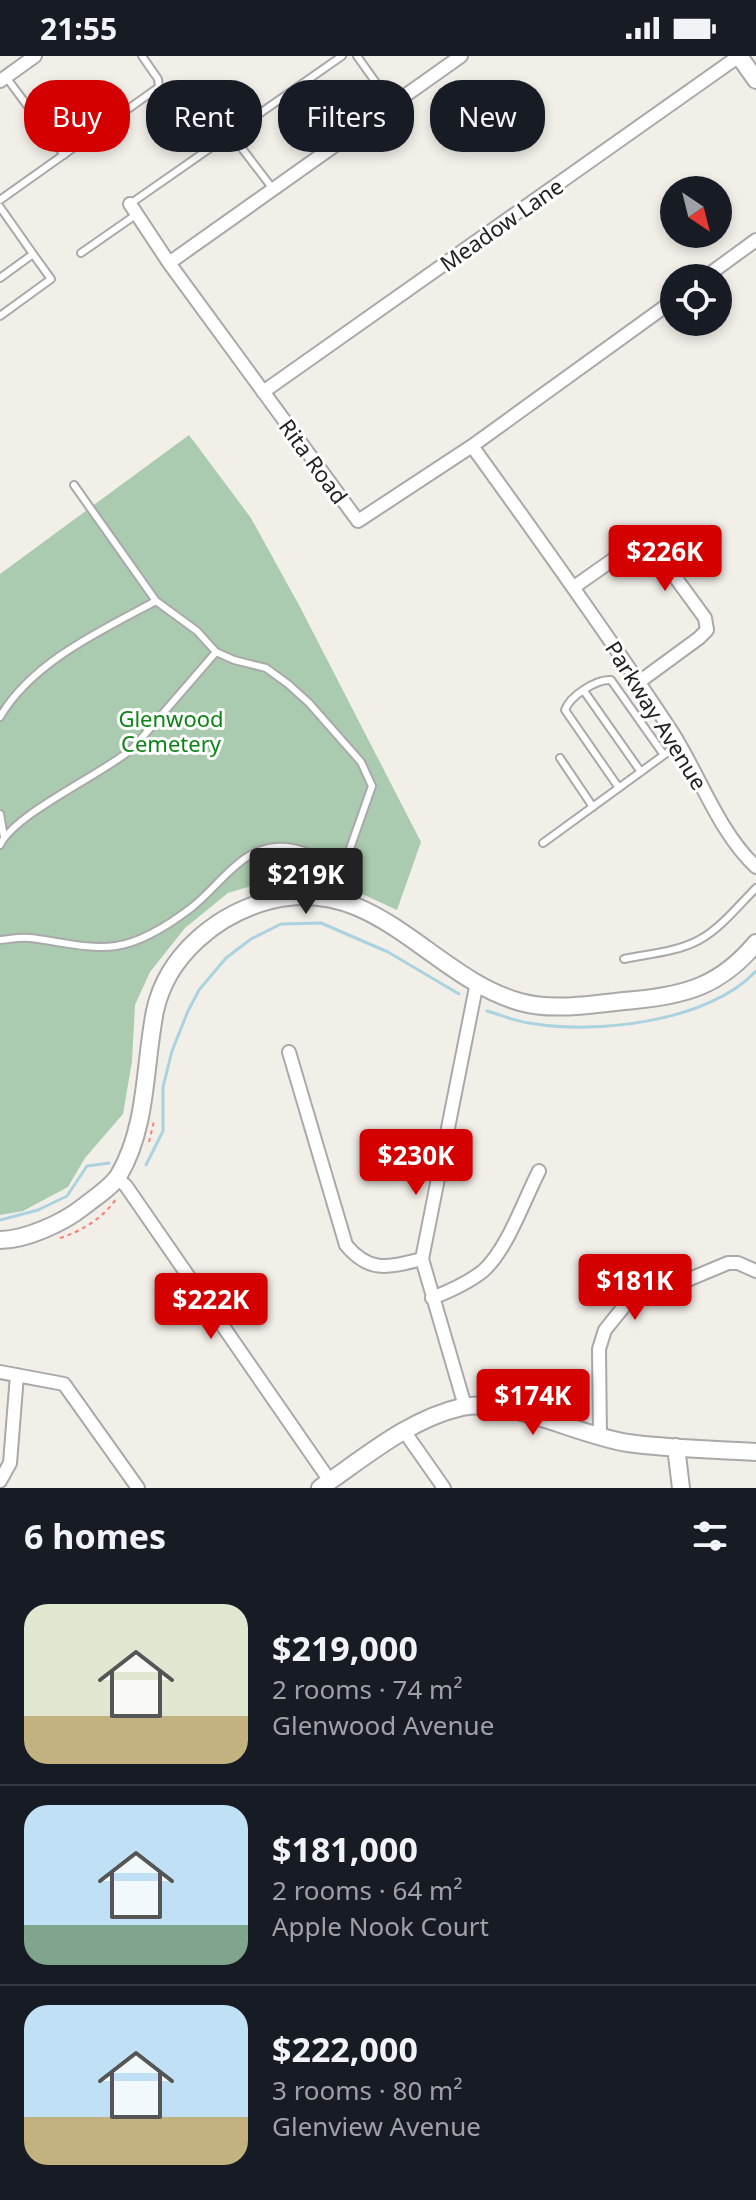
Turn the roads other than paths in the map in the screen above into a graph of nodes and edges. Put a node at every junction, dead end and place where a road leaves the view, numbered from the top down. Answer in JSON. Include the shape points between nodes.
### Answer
{"nodes":[{"id":1,"x":35,"y":56,"type":"edge"},
{"id":2,"x":142,"y":56,"type":"edge"},
{"id":3,"x":342,"y":56,"type":"edge"},
{"id":4,"x":357,"y":56,"type":"edge"},
{"id":5,"x":461,"y":56,"type":"edge"},
{"id":6,"x":739,"y":56,"type":"edge"},
{"id":7,"x":3,"y":79,"type":"edge"},
{"id":8,"x":308,"y":80,"type":"edge"},
{"id":9,"x":374,"y":80,"type":"edge"},
{"id":10,"x":756,"y":80,"type":"edge"},
{"id":11,"x":414,"y":89,"type":"edge"},
{"id":12,"x":207,"y":152,"type":"edge"},
{"id":13,"x":245,"y":152,"type":"edge"},
{"id":14,"x":326,"y":152,"type":"edge"},
{"id":15,"x":64,"y":155,"type":"junction"},
{"id":16,"x":273,"y":189,"type":"junction"},
{"id":17,"x":0,"y":200,"type":"edge"},
{"id":18,"x":0,"y":207,"type":"edge"},
{"id":19,"x":133,"y":209,"type":"junction"},
{"id":20,"x":756,"y":240,"type":"edge"},
{"id":21,"x":81,"y":253,"type":"dead end"},
{"id":22,"x":33,"y":254,"type":"junction"},
{"id":23,"x":169,"y":263,"type":"junction"},
{"id":24,"x":723,"y":264,"type":"edge"},
{"id":25,"x":0,"y":278,"type":"edge"},
{"id":26,"x":660,"y":310,"type":"edge"},
{"id":27,"x":0,"y":316,"type":"edge"},
{"id":28,"x":263,"y":392,"type":"junction"},
{"id":29,"x":472,"y":446,"type":"junction"},
{"id":30,"x":74,"y":485,"type":"dead end"},
{"id":31,"x":574,"y":587,"type":"junction"},
{"id":32,"x":156,"y":601,"type":"junction"},
{"id":33,"x":216,"y":652,"type":"junction"},
{"id":34,"x":639,"y":682,"type":"junction"},
{"id":35,"x":584,"y":691,"type":"junction"},
{"id":36,"x":0,"y":717,"type":"edge"},
{"id":37,"x":679,"y":744,"type":"junction"},
{"id":38,"x":664,"y":755,"type":"junction"},
{"id":39,"x":560,"y":758,"type":"dead end"},
{"id":40,"x":641,"y":772,"type":"junction"},
{"id":41,"x":619,"y":788,"type":"junction"},
{"id":42,"x":593,"y":807,"type":"junction"},
{"id":43,"x":0,"y":814,"type":"edge"},
{"id":44,"x":4,"y":837,"type":"junction"},
{"id":45,"x":543,"y":843,"type":"dead end"},
{"id":46,"x":0,"y":845,"type":"edge"},
{"id":47,"x":756,"y":867,"type":"edge"},
{"id":48,"x":343,"y":869,"type":"junction"},
{"id":49,"x":756,"y":888,"type":"edge"},
{"id":50,"x":333,"y":897,"type":"junction"},
{"id":51,"x":0,"y":940,"type":"edge"},
{"id":52,"x":756,"y":943,"type":"edge"},
{"id":53,"x":624,"y":959,"type":"dead end"},
{"id":54,"x":477,"y":982,"type":"junction"},
{"id":55,"x":289,"y":1052,"type":"dead end"},
{"id":56,"x":539,"y":1171,"type":"dead end"},
{"id":57,"x":122,"y":1182,"type":"junction"},
{"id":58,"x":0,"y":1240,"type":"edge"},
{"id":59,"x":422,"y":1259,"type":"junction"},
{"id":60,"x":756,"y":1271,"type":"edge"},
{"id":61,"x":432,"y":1298,"type":"junction"},
{"id":62,"x":0,"y":1372,"type":"edge"},
{"id":63,"x":17,"y":1375,"type":"junction"},
{"id":64,"x":465,"y":1406,"type":"junction"},
{"id":65,"x":404,"y":1431,"type":"junction"},
{"id":66,"x":600,"y":1437,"type":"junction"},
{"id":67,"x":676,"y":1447,"type":"junction"},
{"id":68,"x":756,"y":1452,"type":"edge"},
{"id":69,"x":0,"y":1481,"type":"edge"},
{"id":70,"x":325,"y":1484,"type":"edge"},
{"id":71,"x":138,"y":1488,"type":"edge"},
{"id":72,"x":444,"y":1488,"type":"edge"},
{"id":73,"x":681,"y":1488,"type":"edge"}],
"edges":[{"from":1,"to":7,"type":"street"},
{"from":2,"to":15,"type":"lane","via":[[159,87]]},
{"from":3,"to":8,"type":"lane"},
{"from":4,"to":9,"type":"lane"},
{"from":5,"to":11,"type":"street"},
{"from":6,"to":10,"type":"street"},
{"from":6,"to":28,"type":"street","name":"Meadow Lane"},
{"from":7,"to":15,"type":"lane"},
{"from":12,"to":19,"type":"lane"},
{"from":13,"to":16,"type":"lane"},
{"from":14,"to":16,"type":"street"},
{"from":15,"to":17,"type":"lane"},
{"from":16,"to":23,"type":"street"},
{"from":18,"to":22,"type":"lane"},
{"from":19,"to":21,"type":"lane"},
{"from":19,"to":23,"type":"street","name":"Rita Road"},
{"from":20,"to":24,"type":"street"},
{"from":22,"to":25,"type":"lane"},
{"from":22,"to":27,"type":"lane","via":[[51,279]]},
{"from":23,"to":28,"type":"street","name":"Rita Road"},
{"from":26,"to":29,"type":"street","name":"Rita Road"},
{"from":28,"to":29,"type":"street","name":"Rita Road","via":[[358,521]]},
{"from":29,"to":31,"type":"street","name":"Parkway Avenue"},
{"from":30,"to":32,"type":"lane"},
{"from":31,"to":34,"type":"street","name":"Parkway Avenue"},
{"from":31,"to":34,"type":"street","via":[[648,540],[705,618],[707,630],[699,638]]},
{"from":32,"to":33,"type":"lane"},
{"from":32,"to":36,"type":"lane","via":[[75,645],[22,688]]},
{"from":33,"to":44,"type":"lane","via":[[133,748]]},
{"from":33,"to":48,"type":"lane","via":[[266,668],[288,684],[361,762],[372,786]]},
{"from":34,"to":37,"type":"street","name":"Parkway Avenue"},
{"from":35,"to":38,"type":"lane","via":[[611,680]]},
{"from":35,"to":40,"type":"lane"},
{"from":35,"to":41,"type":"lane","via":[[565,710]]},
{"from":37,"to":38,"type":"lane"},
{"from":37,"to":47,"type":"street","name":"Parkway Avenue","via":[[732,839]]},
{"from":38,"to":40,"type":"lane"},
{"from":39,"to":42,"type":"lane"},
{"from":40,"to":41,"type":"lane"},
{"from":41,"to":42,"type":"lane"},
{"from":42,"to":45,"type":"lane"},
{"from":43,"to":44,"type":"lane"},
{"from":44,"to":46,"type":"lane"},
{"from":48,"to":50,"type":"lane"},
{"from":48,"to":51,"type":"lane","via":[[284,847],[260,851],[239,862],[192,907],[153,934],[116,946]]},
{"from":49,"to":53,"type":"lane","via":[[698,940]]},
{"from":50,"to":54,"type":"street","via":[[383,920]]},
{"from":50,"to":57,"type":"street","via":[[298,896],[238,911],[199,936],[170,972],[155,1010],[136,1139]]},
{"from":52,"to":54,"type":"street","via":[[741,961],[707,984],[663,997],[563,1007],[521,1002]]},
{"from":54,"to":59,"type":"street"},
{"from":55,"to":59,"type":"street","via":[[346,1245],[357,1258],[386,1267]]},
{"from":56,"to":61,"type":"street","via":[[486,1269]]},
{"from":57,"to":58,"type":"street","via":[[66,1221]]},
{"from":57,"to":70,"type":"street"},
{"from":59,"to":61,"type":"street"},
{"from":60,"to":66,"type":"street","via":[[728,1263],[634,1294],[605,1330],[599,1349]]},
{"from":61,"to":64,"type":"street"},
{"from":62,"to":63,"type":"street"},
{"from":63,"to":69,"type":"street","via":[[10,1463]]},
{"from":63,"to":71,"type":"street","via":[[64,1384]]},
{"from":64,"to":65,"type":"street"},
{"from":64,"to":66,"type":"street","via":[[511,1410]]},
{"from":65,"to":70,"type":"street"},
{"from":65,"to":72,"type":"street"},
{"from":66,"to":67,"type":"street"},
{"from":67,"to":68,"type":"street"},
{"from":67,"to":73,"type":"street"}]}
